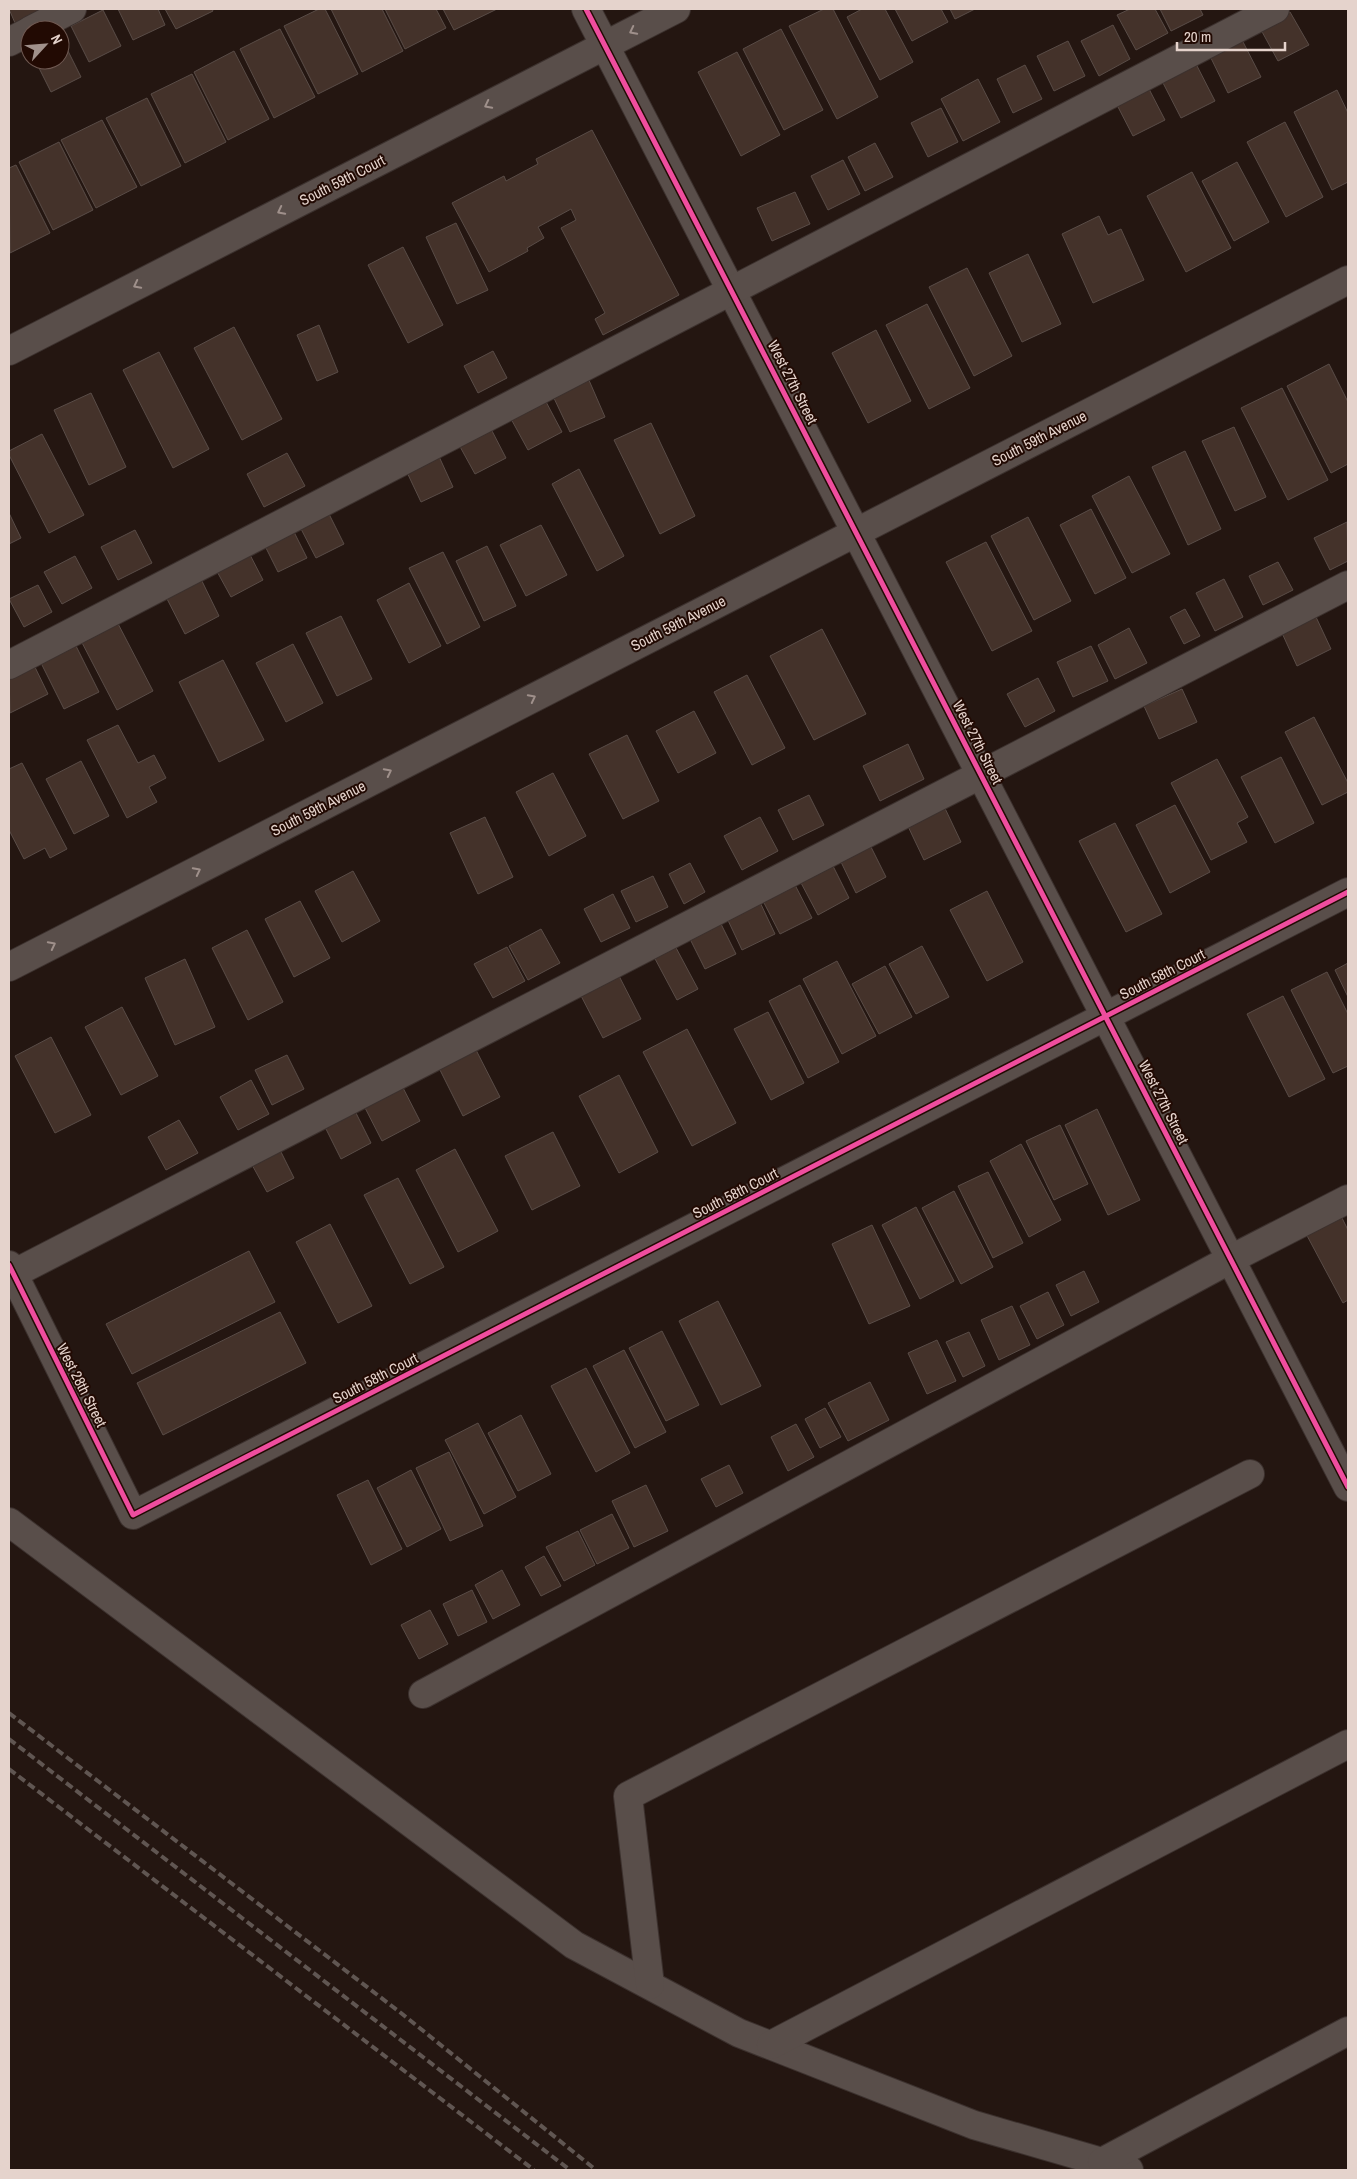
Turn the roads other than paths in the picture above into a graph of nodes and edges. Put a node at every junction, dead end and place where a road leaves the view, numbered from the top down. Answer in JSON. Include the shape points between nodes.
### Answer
{"nodes":[{"id":1,"x":72,"y":9,"type":"edge"},
{"id":2,"x":586,"y":9,"type":"edge"},
{"id":3,"x":676,"y":9,"type":"edge"},
{"id":4,"x":1275,"y":9,"type":"edge"},
{"id":5,"x":51,"y":20,"type":"edge"},
{"id":6,"x":20,"y":36,"type":"edge"},
{"id":7,"x":9,"y":42,"type":"edge"},
{"id":8,"x":604,"y":45,"type":"junction"},
{"id":9,"x":1348,"y":280,"type":"edge"},
{"id":10,"x":731,"y":291,"type":"junction"},
{"id":11,"x":9,"y":351,"type":"edge"},
{"id":12,"x":856,"y":532,"type":"junction"},
{"id":13,"x":1348,"y":585,"type":"edge"},
{"id":14,"x":9,"y":665,"type":"edge"},
{"id":15,"x":981,"y":775,"type":"junction"},
{"id":16,"x":1348,"y":892,"type":"edge"},
{"id":17,"x":9,"y":967,"type":"edge"},
{"id":18,"x":1106,"y":1017,"type":"junction"},
{"id":19,"x":1348,"y":1199,"type":"edge"},
{"id":20,"x":1231,"y":1259,"type":"junction"},
{"id":21,"x":11,"y":1270,"type":"edge"},
{"id":22,"x":1250,"y":1474,"type":"dead end"},
{"id":23,"x":1348,"y":1487,"type":"edge"},
{"id":24,"x":133,"y":1515,"type":"joint"},
{"id":25,"x":9,"y":1522,"type":"edge"},
{"id":26,"x":423,"y":1694,"type":"dead end"},
{"id":27,"x":1348,"y":1744,"type":"edge"},
{"id":28,"x":650,"y":1985,"type":"junction"},
{"id":29,"x":1348,"y":2031,"type":"edge"},
{"id":30,"x":771,"y":2045,"type":"junction"},
{"id":31,"x":1102,"y":2162,"type":"junction"},
{"id":32,"x":1129,"y":2170,"type":"edge"}],
"edges":[{"from":1,"to":5,"type":"street"},
{"from":2,"to":8,"type":"street","name":"West 27th Street"},
{"from":3,"to":8,"type":"street","name":"South 59th Court","one_way":true},
{"from":4,"to":10,"type":"street"},
{"from":6,"to":7,"type":"street"},
{"from":8,"to":10,"type":"street","name":"West 27th Street"},
{"from":8,"to":11,"type":"street","name":"South 59th Court","one_way":true},
{"from":9,"to":12,"type":"street","name":"South 59th Avenue"},
{"from":10,"to":12,"type":"street","name":"West 27th Street"},
{"from":10,"to":14,"type":"street"},
{"from":12,"to":15,"type":"street","name":"West 27th Street"},
{"from":17,"to":12,"type":"street","name":"South 59th Avenue","one_way":true},
{"from":13,"to":15,"type":"street"},
{"from":15,"to":18,"type":"street","name":"West 27th Street"},
{"from":15,"to":21,"type":"street"},
{"from":16,"to":18,"type":"street","name":"South 58th Court"},
{"from":18,"to":20,"type":"street","name":"West 27th Street"},
{"from":18,"to":24,"type":"street","name":"South 58th Court"},
{"from":19,"to":20,"type":"street"},
{"from":20,"to":23,"type":"street","name":"West 27th Street"},
{"from":20,"to":26,"type":"street"},
{"from":21,"to":24,"type":"street","name":"West 28th Street"},
{"from":22,"to":28,"type":"street","via":[[628,1796]]},
{"from":25,"to":28,"type":"street","via":[[574,1945]]},
{"from":27,"to":30,"type":"street"},
{"from":28,"to":30,"type":"street","via":[[738,2033]]},
{"from":29,"to":31,"type":"street"},
{"from":30,"to":31,"type":"street","via":[[974,2125]]},
{"from":31,"to":32,"type":"street"}]}
